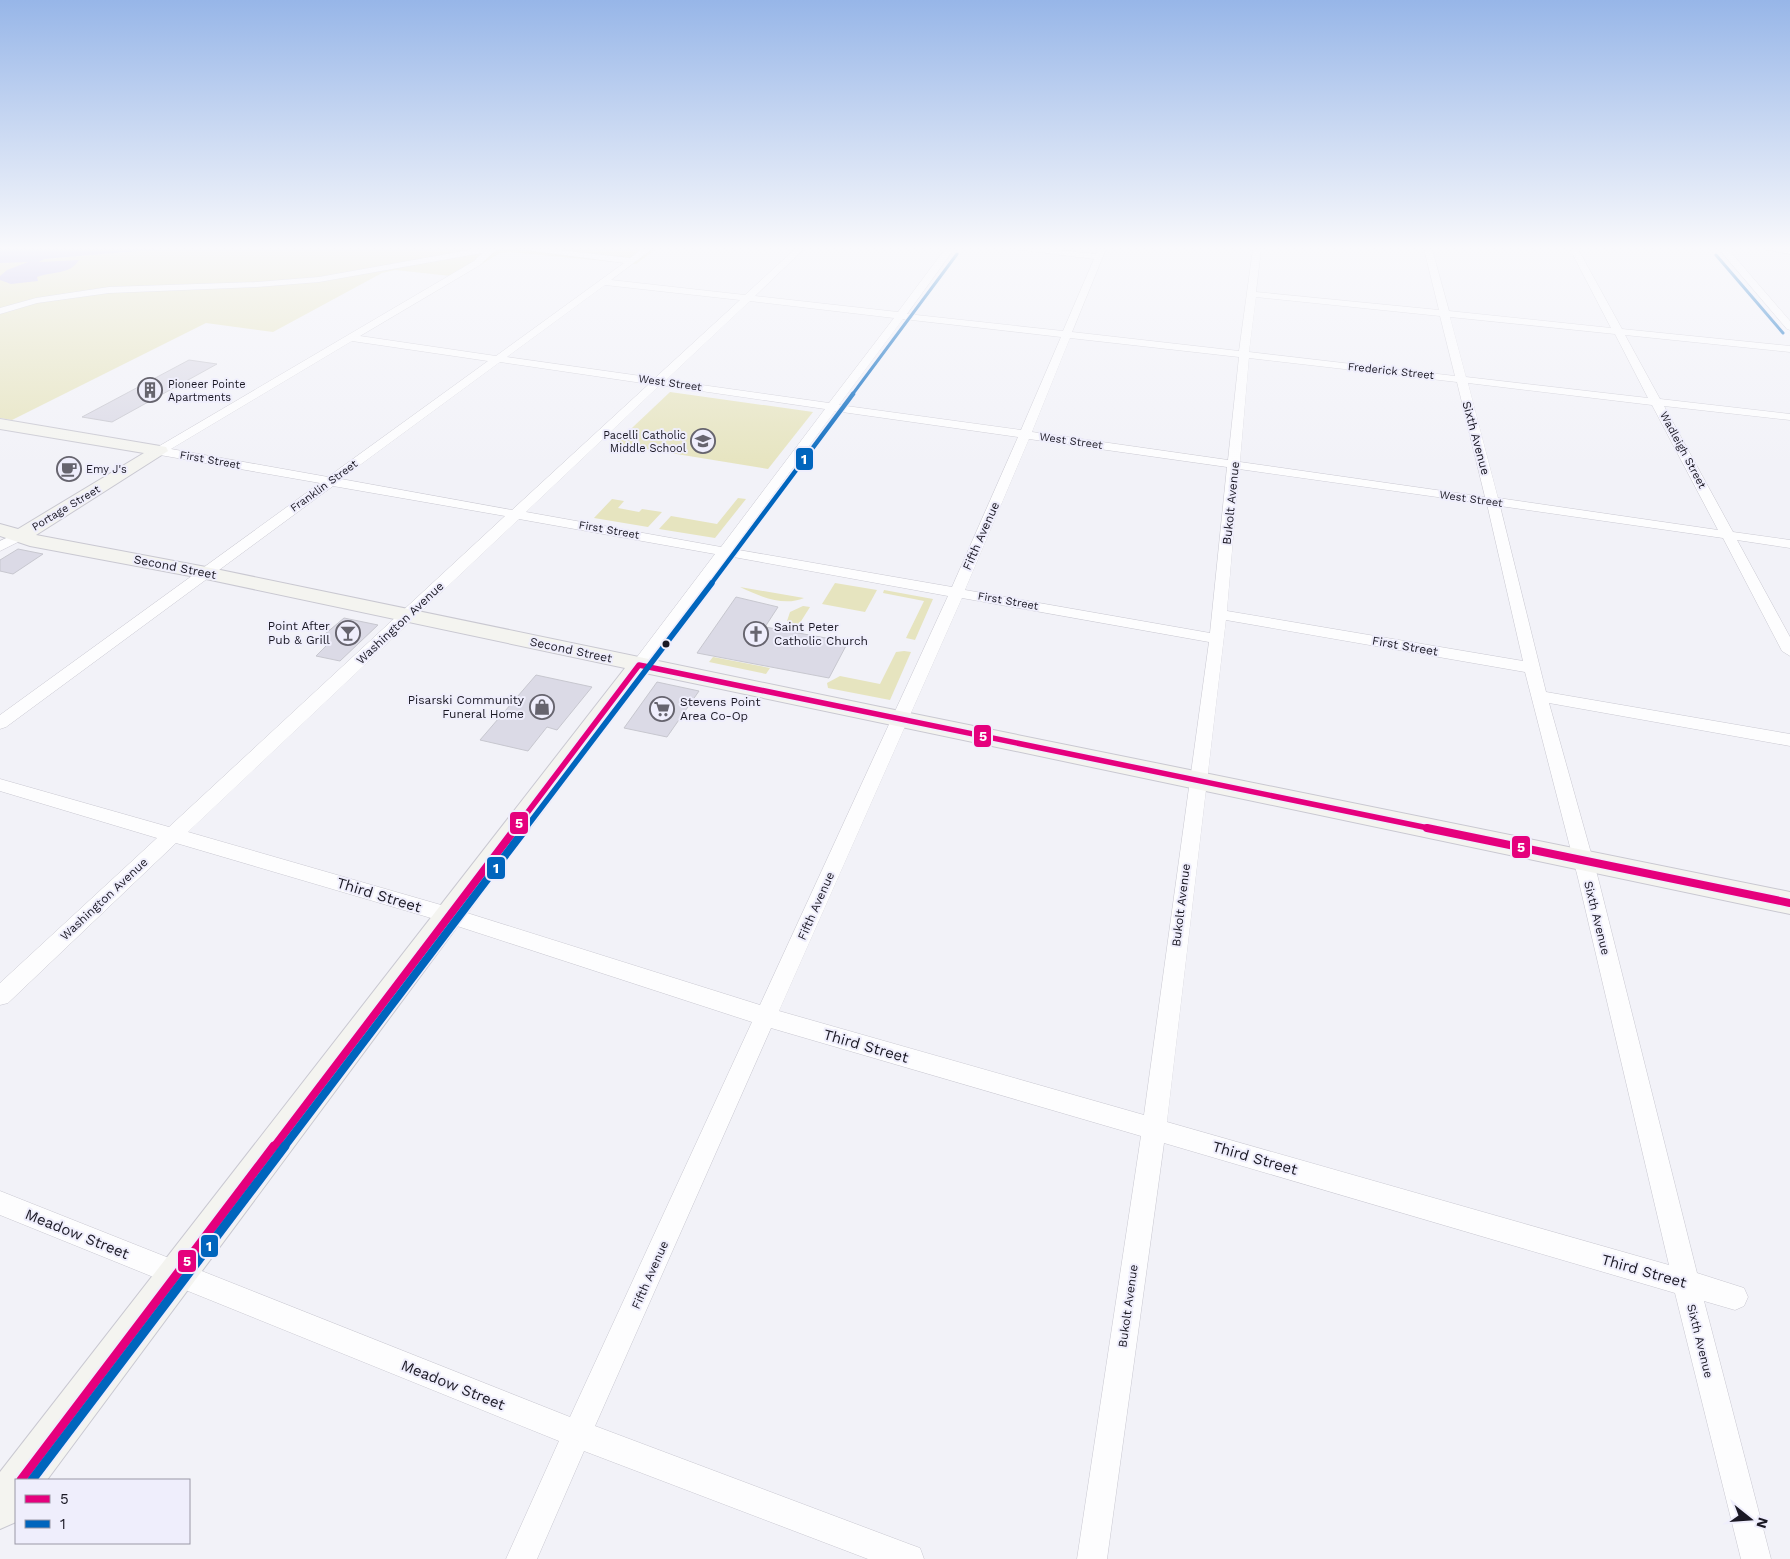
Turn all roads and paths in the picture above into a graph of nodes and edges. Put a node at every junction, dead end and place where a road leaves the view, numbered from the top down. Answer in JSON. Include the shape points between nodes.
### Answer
{"nodes":[{"id":1,"x":378,"y":322,"type":"edge"},
{"id":2,"x":550,"y":322,"type":"edge"},
{"id":3,"x":722,"y":322,"type":"edge"},
{"id":4,"x":895,"y":322,"type":"edge"},
{"id":5,"x":950,"y":322,"type":"edge"},
{"id":6,"x":1072,"y":322,"type":"edge"},
{"id":7,"x":1248,"y":322,"type":"edge"},
{"id":8,"x":1446,"y":322,"type":"edge"},
{"id":9,"x":1520,"y":322,"type":"edge"},
{"id":10,"x":1614,"y":322,"type":"edge"},
{"id":11,"x":1620,"y":332,"type":"junction"},
{"id":12,"x":1067,"y":335,"type":"junction"},
{"id":13,"x":351,"y":338,"type":"junction"},
{"id":14,"x":1790,"y":349,"type":"edge"},
{"id":15,"x":1244,"y":355,"type":"junction"},
{"id":16,"x":498,"y":359,"type":"junction"},
{"id":17,"x":1460,"y":379,"type":"junction"},
{"id":18,"x":658,"y":381,"type":"junction"},
{"id":19,"x":1658,"y":402,"type":"junction"},
{"id":20,"x":834,"y":406,"type":"junction"},
{"id":21,"x":1790,"y":417,"type":"edge"},
{"id":22,"x":0,"y":424,"type":"edge"},
{"id":23,"x":1026,"y":434,"type":"junction"},
{"id":24,"x":160,"y":451,"type":"junction"},
{"id":25,"x":1236,"y":465,"type":"junction"},
{"id":26,"x":330,"y":482,"type":"junction"},
{"id":27,"x":1494,"y":502,"type":"junction"},
{"id":28,"x":518,"y":514,"type":"junction"},
{"id":29,"x":0,"y":530,"type":"edge"},
{"id":30,"x":21,"y":535,"type":"junction"},
{"id":31,"x":1729,"y":536,"type":"junction"},
{"id":32,"x":1790,"y":544,"type":"edge"},
{"id":33,"x":0,"y":547,"type":"edge"},
{"id":34,"x":726,"y":550,"type":"junction"},
{"id":35,"x":206,"y":573,"type":"junction"},
{"id":36,"x":957,"y":592,"type":"junction"},
{"id":37,"x":1219,"y":614,"type":"junction"},
{"id":38,"x":409,"y":616,"type":"junction"},
{"id":39,"x":1217,"y":639,"type":"junction"},
{"id":40,"x":1790,"y":651,"type":"edge"},
{"id":41,"x":638,"y":665,"type":"junction"},
{"id":42,"x":1532,"y":668,"type":"junction"},
{"id":43,"x":1541,"y":696,"type":"junction"},
{"id":44,"x":898,"y":719,"type":"junction"},
{"id":45,"x":0,"y":723,"type":"edge"},
{"id":46,"x":1790,"y":740,"type":"edge"},
{"id":47,"x":1197,"y":779,"type":"junction"},
{"id":48,"x":0,"y":785,"type":"edge"},
{"id":49,"x":174,"y":834,"type":"junction"},
{"id":50,"x":1583,"y":859,"type":"junction"},
{"id":51,"x":1790,"y":903,"type":"edge"},
{"id":52,"x":448,"y":915,"type":"junction"},
{"id":53,"x":0,"y":996,"type":"edge"},
{"id":54,"x":767,"y":1017,"type":"junction"},
{"id":55,"x":1154,"y":1129,"type":"junction"},
{"id":56,"x":0,"y":1203,"type":"edge"},
{"id":57,"x":176,"y":1275,"type":"junction"},
{"id":58,"x":1686,"y":1283,"type":"junction"},
{"id":59,"x":1735,"y":1297,"type":"dead end"},
{"id":60,"x":577,"y":1434,"type":"junction"},
{"id":61,"x":22,"y":1479,"type":"edge"},
{"id":62,"x":15,"y":1487,"type":"edge"},
{"id":63,"x":0,"y":1508,"type":"edge"},
{"id":64,"x":521,"y":1559,"type":"edge"},
{"id":65,"x":909,"y":1559,"type":"edge"},
{"id":66,"x":1092,"y":1559,"type":"edge"},
{"id":67,"x":1756,"y":1559,"type":"edge"}],
"edges":[{"from":1,"to":13,"type":"street","name":"Portage Street"},
{"from":2,"to":16,"type":"street","name":"Franklin Street"},
{"from":3,"to":18,"type":"street","name":"Washington Avenue"},
{"from":4,"to":20,"type":"street"},
{"from":5,"to":12,"type":"street","name":"Frederick Street"},
{"from":6,"to":12,"type":"street","name":"Fifth Avenue"},
{"from":7,"to":15,"type":"street","name":"Bukolt Avenue"},
{"from":8,"to":17,"type":"street","name":"Sixth Avenue"},
{"from":9,"to":11,"type":"street"},
{"from":10,"to":11,"type":"street","name":"Wadleigh Street"},
{"from":11,"to":14,"type":"street"},
{"from":11,"to":19,"type":"street","name":"Wadleigh Street"},
{"from":12,"to":15,"type":"street","name":"Frederick Street"},
{"from":12,"to":23,"type":"street","name":"Fifth Avenue"},
{"from":13,"to":16,"type":"street","name":"West Street"},
{"from":13,"to":24,"type":"street","name":"Portage Street"},
{"from":15,"to":17,"type":"street","name":"Frederick Street"},
{"from":15,"to":25,"type":"street","name":"Bukolt Avenue"},
{"from":16,"to":18,"type":"street","name":"West Street"},
{"from":16,"to":26,"type":"street","name":"Franklin Street"},
{"from":17,"to":19,"type":"street","name":"Frederick Street"},
{"from":17,"to":27,"type":"street","name":"Sixth Avenue"},
{"from":18,"to":20,"type":"street","name":"West Street"},
{"from":18,"to":28,"type":"street","name":"Washington Avenue"},
{"from":19,"to":21,"type":"street","name":"Frederick Street"},
{"from":19,"to":31,"type":"street","name":"Wadleigh Street"},
{"from":20,"to":23,"type":"street","name":"West Street"},
{"from":20,"to":34,"type":"street"},
{"from":22,"to":24,"type":"street","name":"First Street"},
{"from":23,"to":25,"type":"street","name":"West Street"},
{"from":23,"to":36,"type":"street","name":"Fifth Avenue"},
{"from":24,"to":26,"type":"street","name":"First Street"},
{"from":24,"to":30,"type":"street","name":"Portage Street"},
{"from":25,"to":27,"type":"street","name":"West Street"},
{"from":25,"to":37,"type":"street","name":"Bukolt Avenue"},
{"from":26,"to":28,"type":"street","name":"First Street"},
{"from":26,"to":35,"type":"street","name":"Franklin Street"},
{"from":27,"to":31,"type":"street","name":"West Street"},
{"from":27,"to":42,"type":"street","name":"Sixth Avenue"},
{"from":28,"to":34,"type":"street","name":"First Street"},
{"from":28,"to":38,"type":"street","name":"Washington Avenue"},
{"from":29,"to":30,"type":"street","name":"Second Street"},
{"from":30,"to":33,"type":"street","name":"Portage Street"},
{"from":30,"to":35,"type":"street","name":"Second Street","via":[[30,540]]},
{"from":31,"to":32,"type":"street","name":"West Street"},
{"from":31,"to":40,"type":"street","name":"Wadleigh Street"},
{"from":34,"to":36,"type":"street","name":"First Street"},
{"from":34,"to":41,"type":"street"},
{"from":35,"to":38,"type":"street","name":"Second Street"},
{"from":35,"to":45,"type":"street","name":"Franklin Street"},
{"from":36,"to":39,"type":"street","name":"First Street"},
{"from":36,"to":44,"type":"street","name":"Fifth Avenue"},
{"from":37,"to":39,"type":"street","name":"Bukolt Avenue"},
{"from":37,"to":42,"type":"street","name":"First Street"},
{"from":38,"to":41,"type":"street","name":"Second Street"},
{"from":38,"to":49,"type":"street","name":"Washington Avenue"},
{"from":39,"to":47,"type":"street","name":"Bukolt Avenue"},
{"from":41,"to":44,"type":"street","name":"Second Street"},
{"from":41,"to":52,"type":"street"},
{"from":42,"to":43,"type":"street","name":"Sixth Avenue"},
{"from":43,"to":46,"type":"street"},
{"from":43,"to":50,"type":"street","name":"Sixth Avenue"},
{"from":44,"to":47,"type":"street","name":"Second Street"},
{"from":44,"to":54,"type":"street","name":"Fifth Avenue"},
{"from":47,"to":50,"type":"street","name":"Second Street"},
{"from":47,"to":55,"type":"street","name":"Bukolt Avenue"},
{"from":48,"to":49,"type":"street","name":"Third Street"},
{"from":49,"to":52,"type":"street","name":"Third Street"},
{"from":49,"to":53,"type":"street","name":"Washington Avenue"},
{"from":50,"to":51,"type":"street","name":"Second Street"},
{"from":50,"to":58,"type":"street","name":"Sixth Avenue"},
{"from":52,"to":54,"type":"street","name":"Third Street"},
{"from":52,"to":57,"type":"street"},
{"from":54,"to":55,"type":"street","name":"Third Street"},
{"from":54,"to":60,"type":"street","name":"Fifth Avenue"},
{"from":55,"to":58,"type":"street","name":"Third Street"},
{"from":55,"to":66,"type":"street","name":"Bukolt Avenue"},
{"from":56,"to":57,"type":"street","name":"Meadow Street"},
{"from":57,"to":60,"type":"street","name":"Meadow Street"},
{"from":57,"to":61,"type":"street"},
{"from":58,"to":59,"type":"street","name":"Third Street"},
{"from":58,"to":67,"type":"street","name":"Sixth Avenue"},
{"from":60,"to":64,"type":"street","name":"Fifth Avenue"},
{"from":60,"to":65,"type":"street","name":"Meadow Street"},
{"from":62,"to":63,"type":"street"}]}
